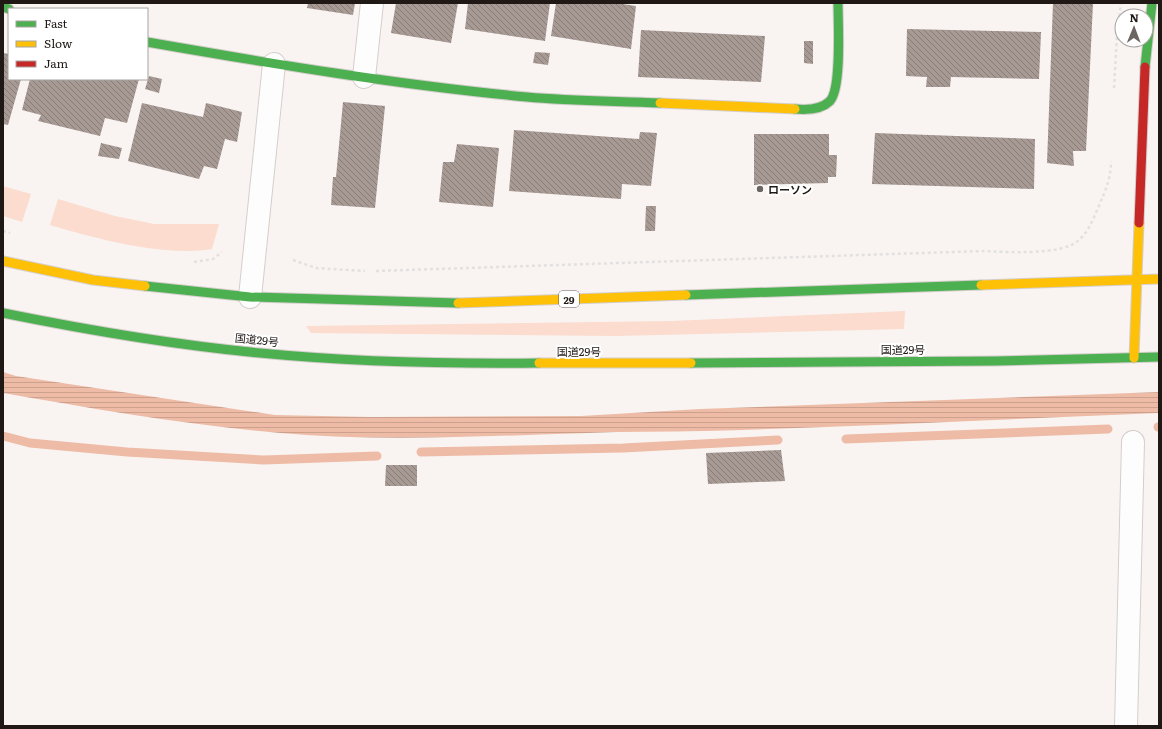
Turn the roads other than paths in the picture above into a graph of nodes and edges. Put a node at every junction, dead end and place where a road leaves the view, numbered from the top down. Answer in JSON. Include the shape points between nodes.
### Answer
{"nodes":[{"id":1,"x":372,"y":3,"type":"edge"},
{"id":2,"x":838,"y":3,"type":"edge"},
{"id":3,"x":1152,"y":3,"type":"edge"},
{"id":4,"x":148,"y":42,"type":"edge"},
{"id":5,"x":274,"y":64,"type":"junction"},
{"id":6,"x":364,"y":77,"type":"junction"},
{"id":7,"x":3,"y":261,"type":"edge"},
{"id":8,"x":1159,"y":279,"type":"edge"},
{"id":9,"x":1137,"y":280,"type":"junction"},
{"id":10,"x":250,"y":297,"type":"junction"},
{"id":11,"x":3,"y":313,"type":"edge"},
{"id":12,"x":1159,"y":357,"type":"edge"},
{"id":13,"x":1134,"y":358,"type":"junction"},
{"id":14,"x":1133,"y":442,"type":"dead end"},
{"id":15,"x":1126,"y":726,"type":"edge"}],
"edges":[{"from":1,"to":6,"type":"street"},
{"from":2,"to":6,"type":"main road","via":[[837,85],[830,101],[812,110],[528,96]]},
{"from":3,"to":9,"type":"main road","via":[[1146,39]]},
{"from":4,"to":5,"type":"main road"},
{"from":5,"to":6,"type":"main road"},
{"from":5,"to":10,"type":"street"},
{"from":7,"to":10,"type":"main road","number":"29","via":[[93,280]]},
{"from":8,"to":9,"type":"main road","number":"29"},
{"from":9,"to":10,"type":"main road","number":"29","via":[[446,303]]},
{"from":9,"to":13,"type":"main road"},
{"from":11,"to":13,"type":"main road","name":"国道29号","via":[[81,330],[260,353],[440,364]]},
{"from":12,"to":13,"type":"main road","name":"国道29号"},
{"from":14,"to":15,"type":"street"}]}
